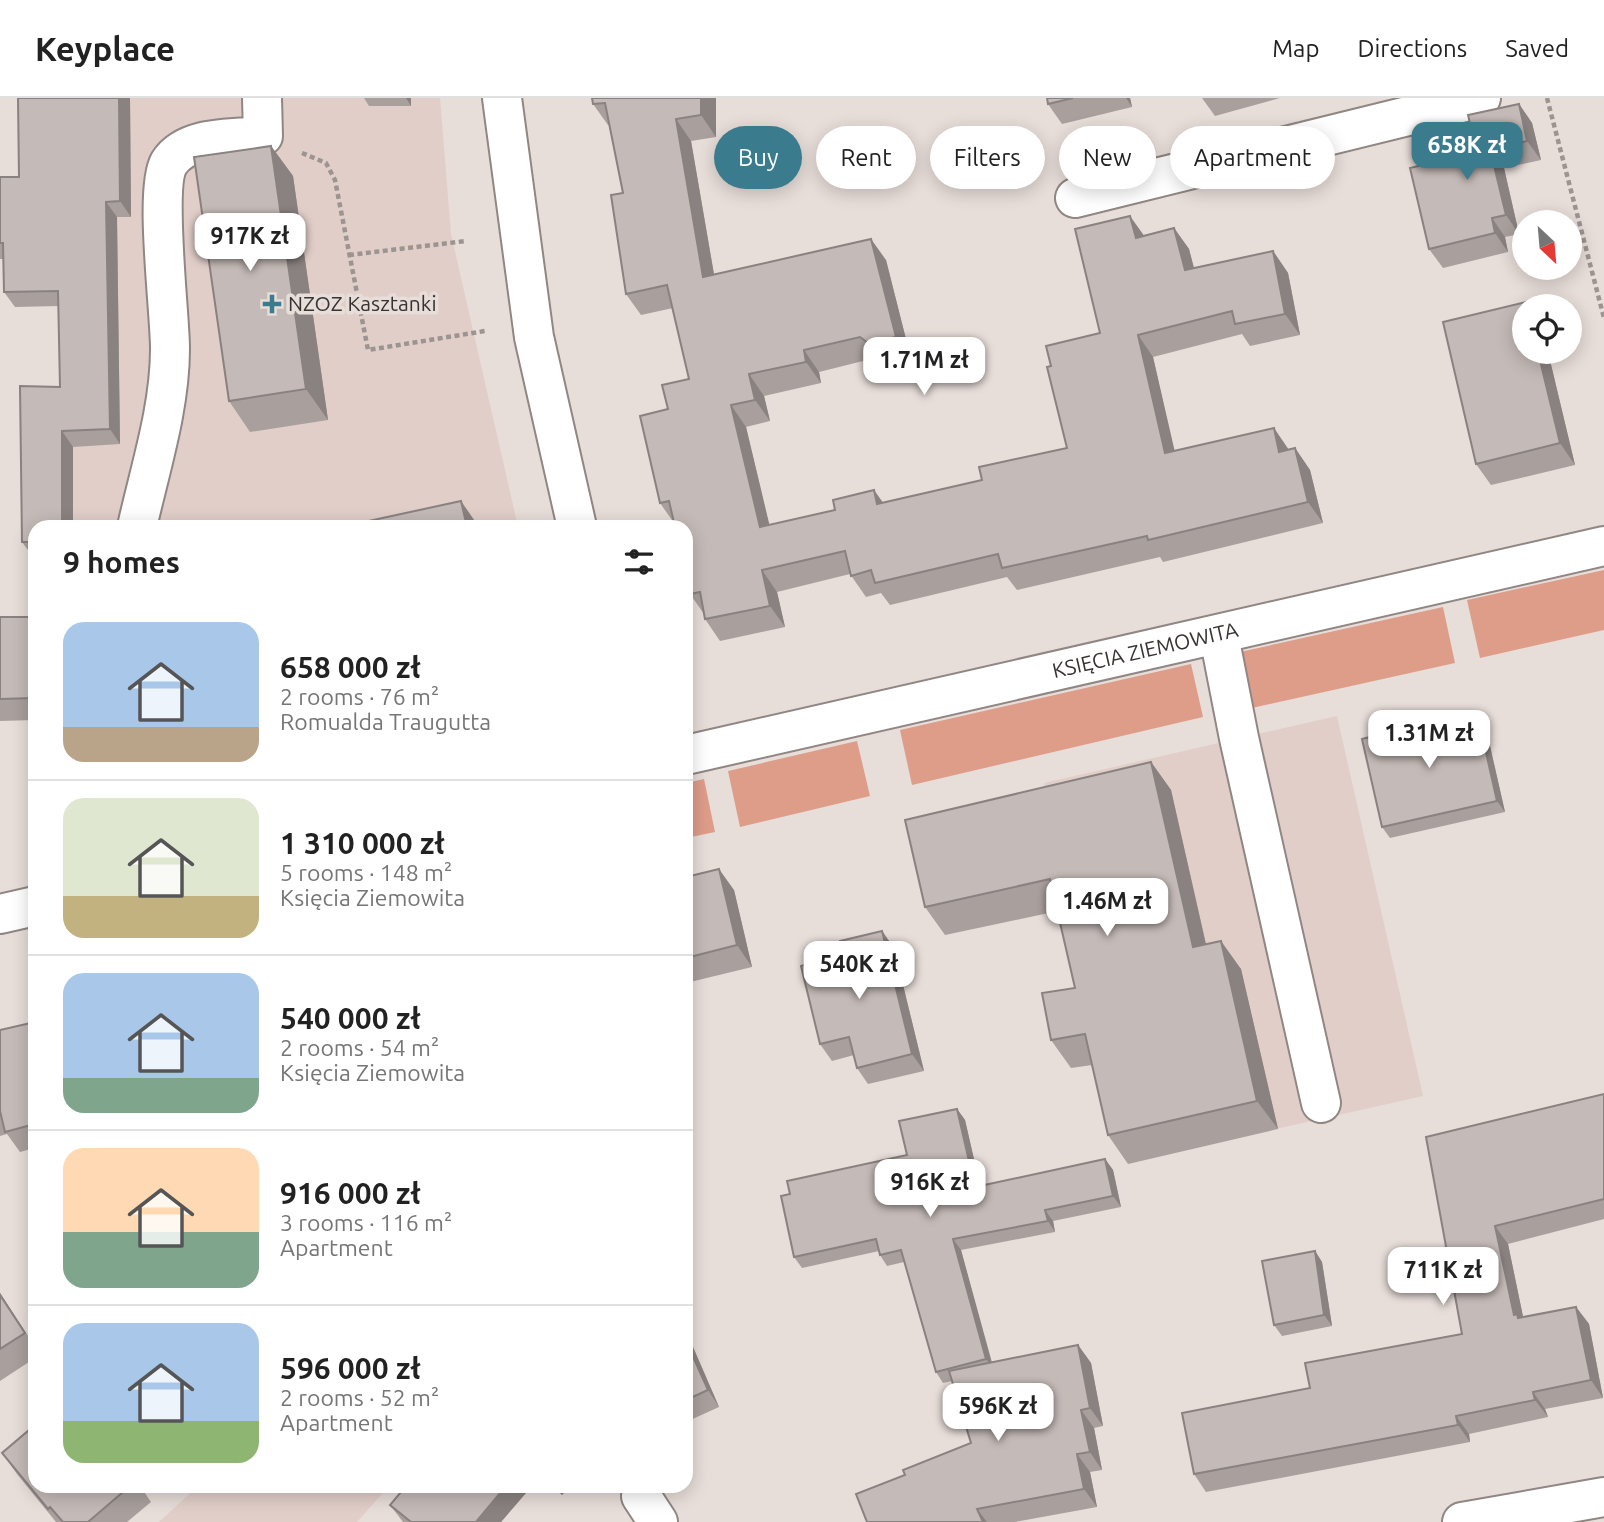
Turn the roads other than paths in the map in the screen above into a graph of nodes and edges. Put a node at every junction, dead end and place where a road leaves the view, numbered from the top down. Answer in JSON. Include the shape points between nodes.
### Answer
{"nodes":[{"id":1,"x":262,"y":98,"type":"edge"},
{"id":2,"x":502,"y":98,"type":"edge"},
{"id":3,"x":1481,"y":98,"type":"edge"},
{"id":4,"x":1075,"y":198,"type":"dead end"},
{"id":5,"x":139,"y":520,"type":"edge"},
{"id":6,"x":575,"y":520,"type":"edge"},
{"id":7,"x":1604,"y":547,"type":"edge"},
{"id":8,"x":1219,"y":636,"type":"junction"},
{"id":9,"x":693,"y":753,"type":"edge"},
{"id":10,"x":28,"y":908,"type":"edge"},
{"id":11,"x":0,"y":914,"type":"edge"},
{"id":12,"x":1321,"y":1103,"type":"dead end"},
{"id":13,"x":1604,"y":1497,"type":"edge"},
{"id":14,"x":1462,"y":1522,"type":"edge"}],
"edges":[{"from":1,"to":5,"type":"street","via":[[263,136],[205,141],[178,152],[168,165],[162,191],[168,386]]},
{"from":2,"to":6,"type":"street","via":[[534,337]]},
{"from":3,"to":4,"type":"street"},
{"from":7,"to":8,"type":"street","name":"KSIĘCIA ZIEMOWITA"},
{"from":8,"to":9,"type":"street","name":"KSIĘCIA ZIEMOWITA"},
{"from":8,"to":12,"type":"street"},
{"from":10,"to":11,"type":"street"},
{"from":13,"to":14,"type":"street"}]}
